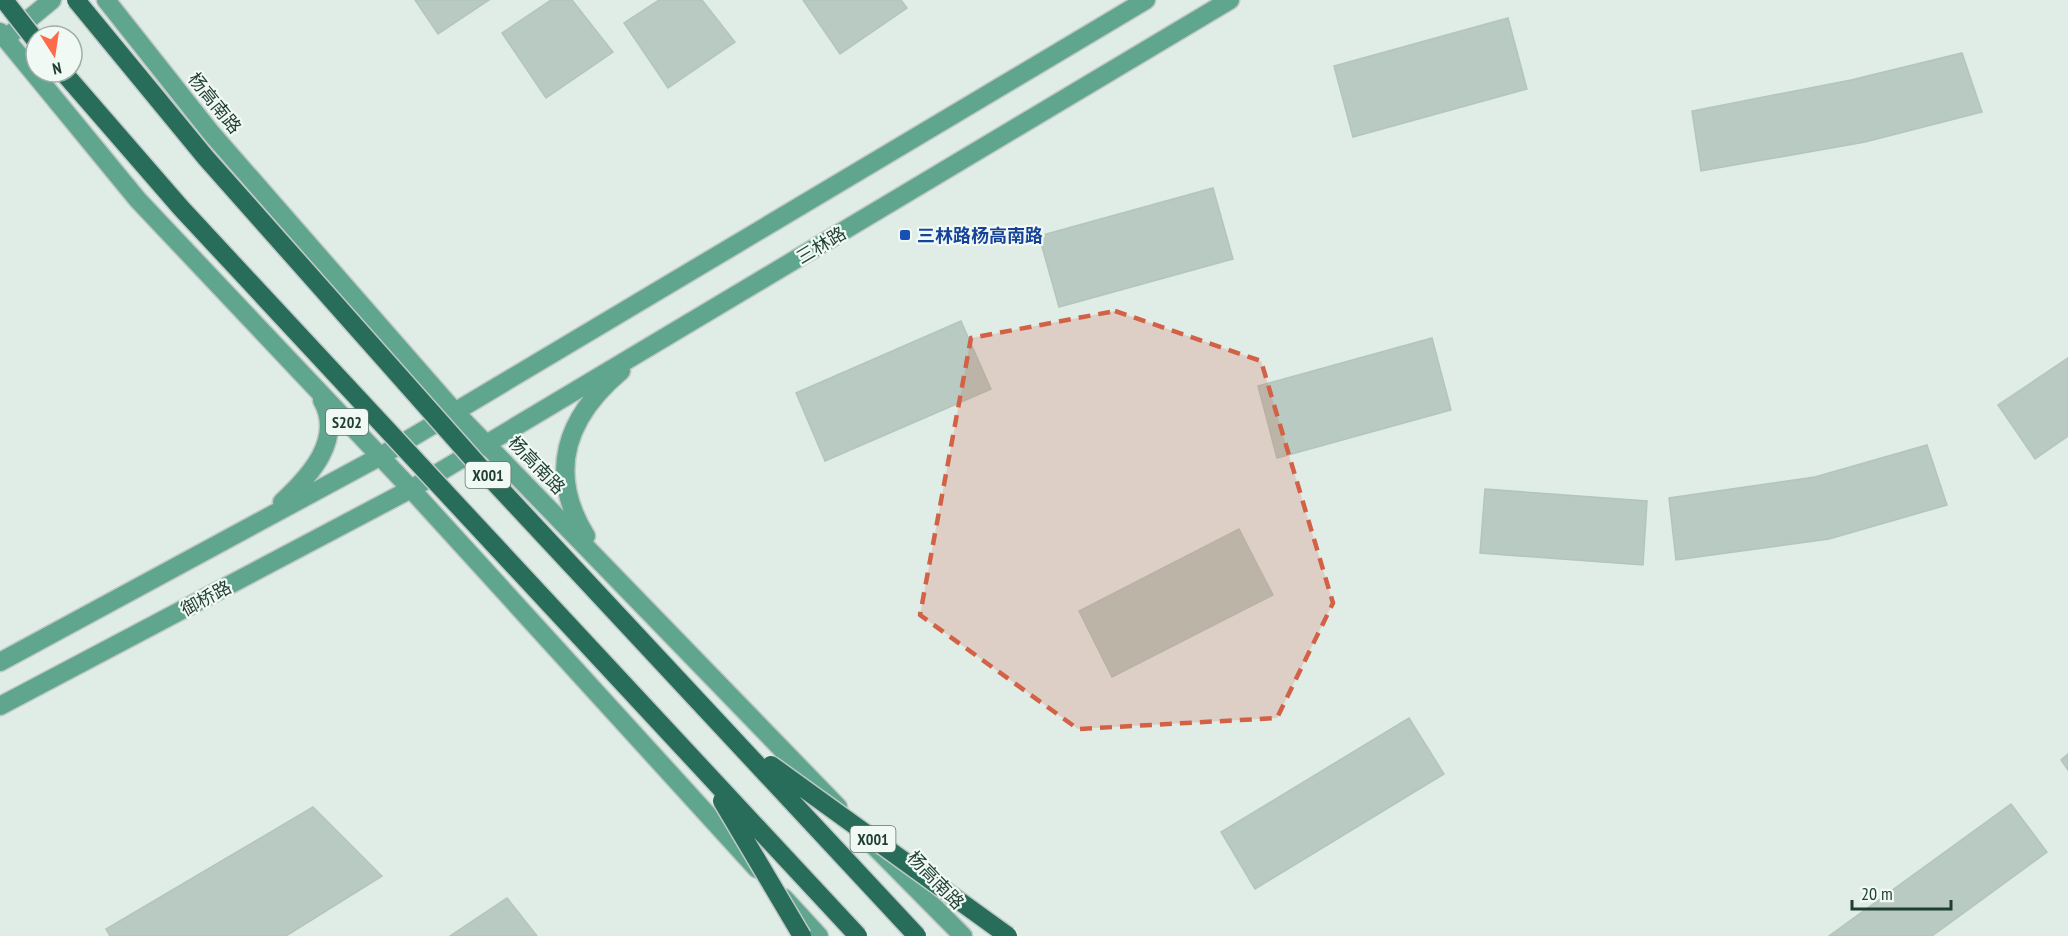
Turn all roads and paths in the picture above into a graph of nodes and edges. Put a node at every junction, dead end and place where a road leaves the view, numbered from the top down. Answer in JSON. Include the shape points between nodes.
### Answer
{"nodes":[{"id":1,"x":3,"y":0,"type":"edge"},
{"id":2,"x":52,"y":0,"type":"edge"},
{"id":3,"x":76,"y":0,"type":"edge"},
{"id":4,"x":106,"y":0,"type":"edge"},
{"id":5,"x":1146,"y":0,"type":"edge"},
{"id":6,"x":1230,"y":0,"type":"edge"},
{"id":7,"x":0,"y":6,"type":"edge"},
{"id":8,"x":24,"y":26,"type":"edge"},
{"id":9,"x":24,"y":29,"type":"edge"},
{"id":10,"x":3,"y":35,"type":"edge"},
{"id":11,"x":73,"y":84,"type":"edge"},
{"id":12,"x":652,"y":345,"type":"junction"},
{"id":13,"x":315,"y":388,"type":"junction"},
{"id":14,"x":455,"y":412,"type":"junction"},
{"id":15,"x":487,"y":443,"type":"junction"},
{"id":16,"x":379,"y":456,"type":"junction"},
{"id":17,"x":411,"y":489,"type":"junction"},
{"id":18,"x":263,"y":519,"type":"junction"},
{"id":19,"x":603,"y":563,"type":"junction"},
{"id":20,"x":0,"y":662,"type":"edge"},
{"id":21,"x":0,"y":706,"type":"edge"},
{"id":22,"x":738,"y":742,"type":"junction"},
{"id":23,"x":704,"y":771,"type":"junction"},
{"id":24,"x":802,"y":936,"type":"edge"},
{"id":25,"x":819,"y":936,"type":"edge"},
{"id":26,"x":858,"y":936,"type":"edge"},
{"id":27,"x":917,"y":936,"type":"edge"},
{"id":28,"x":963,"y":936,"type":"edge"},
{"id":29,"x":1008,"y":936,"type":"edge"}],
"edges":[{"from":1,"to":8,"type":"highway","bridge":true},
{"from":2,"to":10,"type":"main road"},
{"from":3,"to":22,"type":"highway","number":"X001","bridge":true,"via":[[206,158],[472,458]]},
{"from":4,"to":14,"type":"main road","name":"杨高南路","via":[[212,134]]},
{"from":5,"to":14,"type":"main road"},
{"from":6,"to":12,"type":"main road","name":"三林路"},
{"from":7,"to":9,"type":"highway","bridge":true},
{"from":10,"to":13,"type":"main road","via":[[138,200]]},
{"from":11,"to":23,"type":"highway","number":"X001","bridge":true,"via":[[181,208]]},
{"from":12,"to":15,"type":"main road","name":"三林路"},
{"from":12,"to":19,"type":"main road","via":[[592,401],[574,427],[564,455],[565,488],[574,516]]},
{"from":13,"to":16,"type":"main road","number":"S202"},
{"from":13,"to":18,"type":"main road","via":[[330,424],[327,442],[309,474]]},
{"from":14,"to":15,"type":"main road","name":"杨高南路"},
{"from":14,"to":16,"type":"main road"},
{"from":15,"to":17,"type":"main road","name":"三林路"},
{"from":15,"to":19,"type":"main road","name":"杨高南路","number":"X001"},
{"from":16,"to":17,"type":"main road","number":"S202"},
{"from":16,"to":18,"type":"main road"},
{"from":17,"to":21,"type":"main road","name":"御桥路"},
{"from":17,"to":25,"type":"main road"},
{"from":18,"to":20,"type":"main road"},
{"from":19,"to":28,"type":"main road","name":"杨高南路","number":"X001"},
{"from":22,"to":27,"type":"highway","number":"X001","bridge":true},
{"from":22,"to":29,"type":"highway","number":"X001","bridge":true},
{"from":23,"to":24,"type":"highway","number":"X001","bridge":true},
{"from":23,"to":26,"type":"highway","number":"X001","bridge":true}]}
